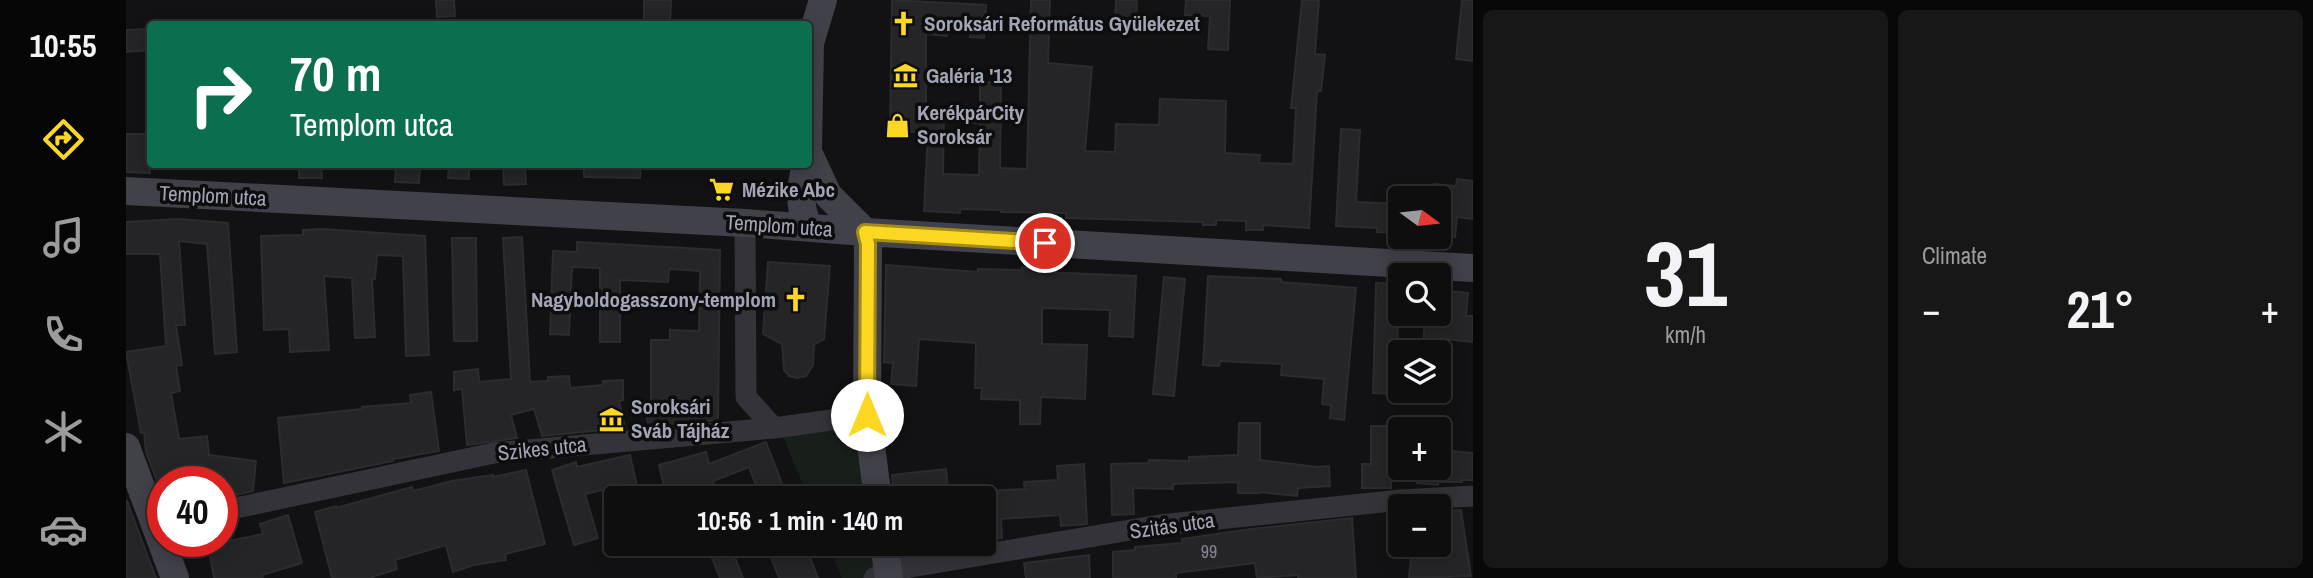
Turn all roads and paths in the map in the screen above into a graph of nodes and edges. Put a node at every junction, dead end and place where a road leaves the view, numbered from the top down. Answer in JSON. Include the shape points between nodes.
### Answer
{"nodes":[{"id":1,"x":822,"y":0,"type":"edge"},
{"id":2,"x":812,"y":36,"type":"edge"},
{"id":3,"x":812,"y":160,"type":"edge"},
{"id":4,"x":805,"y":168,"type":"edge"},
{"id":5,"x":126,"y":191,"type":"edge"},
{"id":6,"x":745,"y":222,"type":"junction"},
{"id":7,"x":808,"y":227,"type":"junction"},
{"id":8,"x":865,"y":232,"type":"junction"},
{"id":9,"x":1473,"y":268,"type":"edge"},
{"id":10,"x":867,"y":415,"type":"junction"},
{"id":11,"x":774,"y":428,"type":"junction"},
{"id":12,"x":126,"y":447,"type":"edge"},
{"id":13,"x":876,"y":486,"type":"edge"},
{"id":14,"x":147,"y":496,"type":"edge"},
{"id":15,"x":1473,"y":496,"type":"edge"},
{"id":16,"x":238,"y":508,"type":"edge"},
{"id":17,"x":169,"y":557,"type":"edge"},
{"id":18,"x":883,"y":568,"type":"edge"},
{"id":19,"x":175,"y":578,"type":"edge"}],
"edges":[{"from":1,"to":2,"type":"street"},
{"from":3,"to":8,"type":"street","via":[[828,195]]},
{"from":4,"to":7,"type":"street","via":[[799,202]]},
{"from":5,"to":6,"type":"street","name":"Templom utca"},
{"from":6,"to":7,"type":"street","name":"Templom utca"},
{"from":6,"to":11,"type":"street","via":[[746,397]]},
{"from":7,"to":8,"type":"street","name":"Templom utca"},
{"from":8,"to":9,"type":"street","name":"Templom utca"},
{"from":8,"to":10,"type":"street"},
{"from":10,"to":11,"type":"street","name":"Szikes utca"},
{"from":10,"to":13,"type":"street"},
{"from":11,"to":16,"type":"street","name":"Szikes utca","via":[[494,453]]},
{"from":12,"to":14,"type":"street"},
{"from":15,"to":18,"type":"street","name":"Szitás utca","via":[[1160,525]]},
{"from":17,"to":19,"type":"street"}]}
